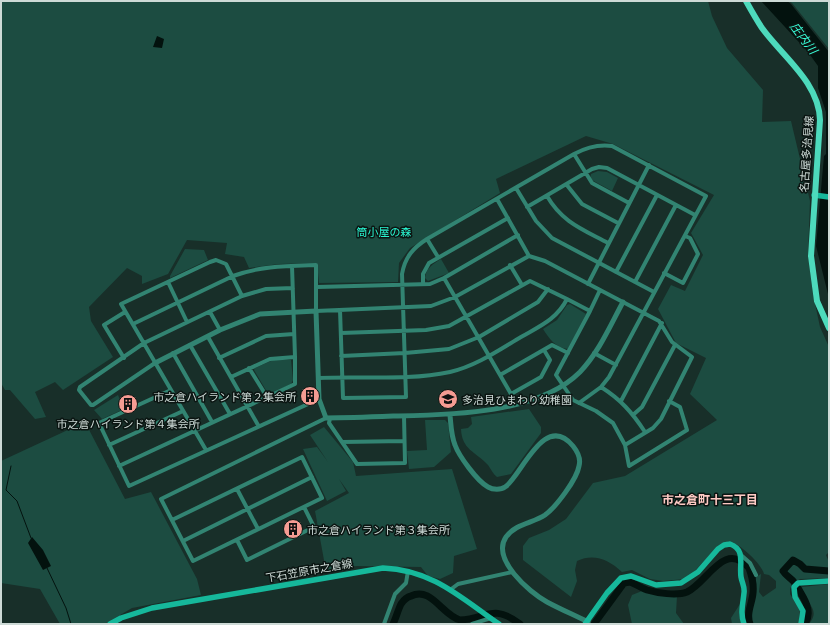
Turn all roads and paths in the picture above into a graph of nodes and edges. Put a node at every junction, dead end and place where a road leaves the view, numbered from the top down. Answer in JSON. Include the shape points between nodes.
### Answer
{"nodes":[{"id":1,"x":746,"y":1,"type":"edge"},
{"id":2,"x":574,"y":154,"type":"junction"},
{"id":3,"x":648,"y":165,"type":"junction"},
{"id":4,"x":586,"y":173,"type":"junction"},
{"id":5,"x":566,"y":184,"type":"junction"},
{"id":6,"x":638,"y":185,"type":"junction"},
{"id":7,"x":516,"y":188,"type":"junction"},
{"id":8,"x":657,"y":195,"type":"junction"},
{"id":9,"x":816,"y":195,"type":"junction"},
{"id":10,"x":547,"y":196,"type":"junction"},
{"id":11,"x":829,"y":197,"type":"edge"},
{"id":12,"x":497,"y":199,"type":"junction"},
{"id":13,"x":628,"y":203,"type":"junction"},
{"id":14,"x":676,"y":205,"type":"junction"},
{"id":15,"x":527,"y":207,"type":"junction"},
{"id":16,"x":695,"y":215,"type":"junction"},
{"id":17,"x":508,"y":218,"type":"junction"},
{"id":18,"x":618,"y":223,"type":"junction"},
{"id":19,"x":518,"y":235,"type":"junction"},
{"id":20,"x":685,"y":236,"type":"junction"},
{"id":21,"x":427,"y":239,"type":"junction"},
{"id":22,"x":608,"y":243,"type":"junction"},
{"id":23,"x":529,"y":256,"type":"junction"},
{"id":24,"x":438,"y":257,"type":"junction"},
{"id":25,"x":598,"y":263,"type":"junction"},
{"id":26,"x":510,"y":265,"type":"junction"},
{"id":27,"x":292,"y":266,"type":"junction"},
{"id":28,"x":616,"y":272,"type":"junction"},
{"id":29,"x":664,"y":273,"type":"junction"},
{"id":30,"x":233,"y":276,"type":"junction"},
{"id":31,"x":444,"y":278,"type":"junction"},
{"id":32,"x":168,"y":282,"type":"junction"},
{"id":33,"x":636,"y":282,"type":"junction"},
{"id":34,"x":423,"y":283,"type":"junction"},
{"id":35,"x":402,"y":284,"type":"junction"},
{"id":36,"x":588,"y":284,"type":"junction"},
{"id":37,"x":522,"y":285,"type":"junction"},
{"id":38,"x":317,"y":287,"type":"junction"},
{"id":39,"x":293,"y":288,"type":"junction"},
{"id":40,"x":548,"y":289,"type":"junction"},
{"id":41,"x":600,"y":290,"type":"junction"},
{"id":42,"x":654,"y":292,"type":"junction"},
{"id":43,"x":242,"y":296,"type":"junction"},
{"id":44,"x":455,"y":297,"type":"junction"},
{"id":45,"x":567,"y":299,"type":"junction"},
{"id":46,"x":178,"y":302,"type":"junction"},
{"id":47,"x":623,"y":302,"type":"junction"},
{"id":48,"x":403,"y":307,"type":"junction"},
{"id":49,"x":294,"y":310,"type":"junction"},
{"id":50,"x":340,"y":310,"type":"junction"},
{"id":51,"x":316,"y":311,"type":"junction"},
{"id":52,"x":590,"y":311,"type":"junction"},
{"id":53,"x":126,"y":312,"type":"junction"},
{"id":54,"x":210,"y":312,"type":"junction"},
{"id":55,"x":644,"y":312,"type":"junction"},
{"id":56,"x":467,"y":317,"type":"junction"},
{"id":57,"x":187,"y":322,"type":"junction"},
{"id":58,"x":662,"y":323,"type":"junction"},
{"id":59,"x":132,"y":324,"type":"junction"},
{"id":60,"x":829,"y":328,"type":"edge"},
{"id":61,"x":220,"y":330,"type":"junction"},
{"id":62,"x":404,"y":330,"type":"junction"},
{"id":63,"x":341,"y":333,"type":"junction"},
{"id":64,"x":294,"y":334,"type":"junction"},
{"id":65,"x":208,"y":337,"type":"junction"},
{"id":66,"x":479,"y":337,"type":"junction"},
{"id":67,"x":144,"y":343,"type":"junction"},
{"id":68,"x":190,"y":345,"type":"junction"},
{"id":69,"x":675,"y":346,"type":"junction"},
{"id":70,"x":544,"y":350,"type":"junction"},
{"id":71,"x":173,"y":353,"type":"junction"},
{"id":72,"x":404,"y":353,"type":"junction"},
{"id":73,"x":568,"y":353,"type":"junction"},
{"id":74,"x":594,"y":353,"type":"junction"},
{"id":75,"x":342,"y":356,"type":"junction"},
{"id":76,"x":489,"y":356,"type":"junction"},
{"id":77,"x":294,"y":357,"type":"junction"},
{"id":78,"x":124,"y":358,"type":"junction"},
{"id":79,"x":219,"y":358,"type":"junction"},
{"id":80,"x":155,"y":363,"type":"junction"},
{"id":81,"x":616,"y":365,"type":"junction"},
{"id":82,"x":249,"y":368,"type":"junction"},
{"id":83,"x":500,"y":375,"type":"junction"},
{"id":84,"x":406,"y":376,"type":"junction"},
{"id":85,"x":231,"y":377,"type":"junction"},
{"id":86,"x":342,"y":377,"type":"junction"},
{"id":87,"x":319,"y":378,"type":"junction"},
{"id":88,"x":562,"y":386,"type":"junction"},
{"id":89,"x":600,"y":387,"type":"junction"},
{"id":90,"x":171,"y":390,"type":"junction"},
{"id":91,"x":267,"y":397,"type":"junction"},
{"id":92,"x":319,"y":398,"type":"junction"},
{"id":93,"x":621,"y":401,"type":"junction"},
{"id":94,"x":669,"y":401,"type":"junction"},
{"id":95,"x":579,"y":403,"type":"junction"},
{"id":96,"x":247,"y":406,"type":"junction"},
{"id":97,"x":183,"y":411,"type":"junction"},
{"id":98,"x":230,"y":414,"type":"junction"},
{"id":99,"x":634,"y":414,"type":"junction"},
{"id":100,"x":450,"y":415,"type":"junction"},
{"id":101,"x":404,"y":416,"type":"junction"},
{"id":102,"x":328,"y":418,"type":"junction"},
{"id":103,"x":212,"y":422,"type":"junction"},
{"id":104,"x":258,"y":425,"type":"junction"},
{"id":105,"x":195,"y":431,"type":"junction"},
{"id":106,"x":645,"y":432,"type":"junction"},
{"id":107,"x":404,"y":441,"type":"junction"},
{"id":108,"x":342,"y":442,"type":"junction"},
{"id":109,"x":109,"y":445,"type":"junction"},
{"id":110,"x":625,"y":445,"type":"junction"},
{"id":111,"x":206,"y":450,"type":"junction"},
{"id":112,"x":119,"y":466,"type":"junction"},
{"id":113,"x":312,"y":477,"type":"junction"},
{"id":114,"x":237,"y":489,"type":"junction"},
{"id":115,"x":304,"y":507,"type":"junction"},
{"id":116,"x":247,"y":508,"type":"junction"},
{"id":117,"x":172,"y":520,"type":"junction"},
{"id":118,"x":258,"y":529,"type":"junction"},
{"id":119,"x":237,"y":540,"type":"junction"},
{"id":120,"x":183,"y":541,"type":"junction"},
{"id":121,"x":741,"y":555,"type":"junction"},
{"id":122,"x":408,"y":571,"type":"junction"},
{"id":123,"x":512,"y":572,"type":"junction"},
{"id":124,"x":756,"y":575,"type":"dead end"},
{"id":125,"x":829,"y":581,"type":"edge"},
{"id":126,"x":450,"y":590,"type":"junction"},
{"id":127,"x":490,"y":618,"type":"junction"},
{"id":128,"x":586,"y":623,"type":"edge"},
{"id":129,"x":801,"y":623,"type":"edge"},
{"id":130,"x":110,"y":624,"type":"edge"},
{"id":131,"x":384,"y":624,"type":"edge"},
{"id":132,"x":472,"y":624,"type":"edge"},
{"id":133,"x":499,"y":624,"type":"edge"},
{"id":134,"x":744,"y":624,"type":"edge"}],
"edges":[{"from":1,"to":9,"type":"main road","name":"名古屋多治見線","via":[[762,28],[804,80],[817,101],[820,120]]},
{"from":2,"to":3,"type":"street","via":[[588,147],[612,146]]},
{"from":2,"to":4,"type":"street"},
{"from":2,"to":7,"type":"street"},
{"from":3,"to":6,"type":"street"},
{"from":3,"to":16,"type":"street","via":[[706,196]]},
{"from":4,"to":5,"type":"street"},
{"from":4,"to":6,"type":"street","via":[[599,167],[607,168]]},
{"from":4,"to":13,"type":"street","via":[[595,186]]},
{"from":5,"to":10,"type":"street"},
{"from":5,"to":18,"type":"street","via":[[582,204]]},
{"from":6,"to":8,"type":"street"},
{"from":6,"to":13,"type":"street"},
{"from":7,"to":12,"type":"street"},
{"from":7,"to":15,"type":"street"},
{"from":8,"to":14,"type":"street"},
{"from":8,"to":28,"type":"street"},
{"from":9,"to":11,"type":"main road"},
{"from":9,"to":60,"type":"main road","name":"名古屋多治見線","via":[[811,268],[819,308]]},
{"from":10,"to":15,"type":"street"},
{"from":10,"to":22,"type":"street","via":[[564,218]]},
{"from":12,"to":17,"type":"street"},
{"from":12,"to":21,"type":"street"},
{"from":13,"to":18,"type":"street"},
{"from":14,"to":16,"type":"street"},
{"from":14,"to":33,"type":"street"},
{"from":15,"to":25,"type":"street","via":[[552,238]]},
{"from":16,"to":20,"type":"street"},
{"from":17,"to":19,"type":"street"},
{"from":17,"to":24,"type":"street"},
{"from":18,"to":22,"type":"street"},
{"from":19,"to":23,"type":"street"},
{"from":19,"to":31,"type":"street"},
{"from":20,"to":29,"type":"street"},
{"from":20,"to":29,"type":"street","via":[[690,238],[698,254],[683,283]]},
{"from":21,"to":24,"type":"street"},
{"from":21,"to":35,"type":"street","via":[[411,250],[407,257]]},
{"from":22,"to":25,"type":"street"},
{"from":23,"to":26,"type":"street"},
{"from":23,"to":36,"type":"street","via":[[545,261]]},
{"from":24,"to":34,"type":"street","via":[[424,269]]},
{"from":25,"to":28,"type":"street"},
{"from":25,"to":36,"type":"street"},
{"from":26,"to":37,"type":"street"},
{"from":26,"to":44,"type":"street"},
{"from":27,"to":30,"type":"street","via":[[256,269]]},
{"from":27,"to":38,"type":"street","via":[[316,265]]},
{"from":27,"to":39,"type":"street"},
{"from":28,"to":33,"type":"street"},
{"from":29,"to":42,"type":"street"},
{"from":30,"to":32,"type":"street","via":[[226,264],[216,260]]},
{"from":30,"to":43,"type":"street"},
{"from":30,"to":46,"type":"street"},
{"from":31,"to":34,"type":"street","via":[[430,284]]},
{"from":31,"to":44,"type":"street"},
{"from":32,"to":46,"type":"street"},
{"from":32,"to":53,"type":"street","via":[[121,304]]},
{"from":33,"to":42,"type":"street"},
{"from":34,"to":35,"type":"street"},
{"from":35,"to":38,"type":"street"},
{"from":35,"to":48,"type":"street"},
{"from":36,"to":41,"type":"street"},
{"from":37,"to":40,"type":"street","via":[[530,281]]},
{"from":37,"to":56,"type":"street"},
{"from":38,"to":51,"type":"street"},
{"from":39,"to":43,"type":"street","via":[[266,289]]},
{"from":39,"to":49,"type":"street"},
{"from":40,"to":45,"type":"street"},
{"from":40,"to":66,"type":"street","via":[[538,302]]},
{"from":41,"to":47,"type":"street"},
{"from":41,"to":52,"type":"street"},
{"from":42,"to":55,"type":"street"},
{"from":43,"to":54,"type":"street"},
{"from":44,"to":48,"type":"street","via":[[430,306]]},
{"from":44,"to":56,"type":"street"},
{"from":45,"to":52,"type":"street"},
{"from":45,"to":76,"type":"street","via":[[562,310],[553,319]]},
{"from":46,"to":57,"type":"street"},
{"from":46,"to":59,"type":"street"},
{"from":47,"to":55,"type":"street"},
{"from":47,"to":74,"type":"street"},
{"from":48,"to":50,"type":"street"},
{"from":48,"to":62,"type":"street"},
{"from":49,"to":51,"type":"street"},
{"from":49,"to":61,"type":"street","via":[[260,314]]},
{"from":49,"to":64,"type":"street"},
{"from":50,"to":51,"type":"street"},
{"from":50,"to":63,"type":"street"},
{"from":51,"to":87,"type":"street"},
{"from":52,"to":73,"type":"street"},
{"from":53,"to":59,"type":"street"},
{"from":53,"to":78,"type":"street","via":[[104,325]]},
{"from":54,"to":57,"type":"street"},
{"from":54,"to":61,"type":"street"},
{"from":55,"to":58,"type":"street"},
{"from":55,"to":81,"type":"street"},
{"from":56,"to":62,"type":"street","via":[[449,326]]},
{"from":56,"to":66,"type":"street"},
{"from":57,"to":67,"type":"street"},
{"from":58,"to":69,"type":"street"},
{"from":58,"to":93,"type":"street"},
{"from":59,"to":67,"type":"street"},
{"from":61,"to":65,"type":"street"},
{"from":62,"to":63,"type":"street"},
{"from":62,"to":72,"type":"street"},
{"from":63,"to":75,"type":"street"},
{"from":64,"to":77,"type":"street"},
{"from":64,"to":79,"type":"street","via":[[266,336]]},
{"from":65,"to":68,"type":"street"},
{"from":65,"to":79,"type":"street"},
{"from":66,"to":72,"type":"street","via":[[449,349]]},
{"from":66,"to":76,"type":"street"},
{"from":67,"to":78,"type":"street"},
{"from":67,"to":80,"type":"street"},
{"from":68,"to":71,"type":"street"},
{"from":68,"to":98,"type":"street"},
{"from":69,"to":94,"type":"street","via":[[692,357]]},
{"from":69,"to":99,"type":"street","via":[[642,407]]},
{"from":70,"to":73,"type":"street","via":[[552,345]]},
{"from":70,"to":83,"type":"street"},
{"from":70,"to":83,"type":"street","via":[[550,360],[541,377],[511,394]]},
{"from":71,"to":80,"type":"street"},
{"from":71,"to":103,"type":"street"},
{"from":72,"to":75,"type":"street"},
{"from":72,"to":84,"type":"street"},
{"from":73,"to":88,"type":"street","via":[[556,375]]},
{"from":74,"to":81,"type":"street"},
{"from":74,"to":88,"type":"street","via":[[580,372]]},
{"from":75,"to":86,"type":"street"},
{"from":76,"to":83,"type":"street"},
{"from":76,"to":84,"type":"street","via":[[450,372]]},
{"from":77,"to":82,"type":"street","via":[[270,358]]},
{"from":77,"to":91,"type":"street","via":[[295,384]]},
{"from":78,"to":80,"type":"street","via":[[80,387],[79,390],[91,405]]},
{"from":79,"to":85,"type":"street"},
{"from":80,"to":90,"type":"street"},
{"from":81,"to":89,"type":"street"},
{"from":82,"to":85,"type":"street"},
{"from":82,"to":91,"type":"street"},
{"from":84,"to":86,"type":"street"},
{"from":84,"to":86,"type":"street","via":[[406,397],[343,398]]},
{"from":85,"to":96,"type":"street"},
{"from":86,"to":87,"type":"street"},
{"from":87,"to":92,"type":"street"},
{"from":88,"to":95,"type":"street","via":[[573,400]]},
{"from":88,"to":100,"type":"street","via":[[523,403]]},
{"from":89,"to":93,"type":"street"},
{"from":89,"to":95,"type":"street"},
{"from":90,"to":97,"type":"street"},
{"from":90,"to":109,"type":"street","via":[[99,423]]},
{"from":91,"to":96,"type":"street"},
{"from":92,"to":102,"type":"street"},
{"from":92,"to":104,"type":"street"},
{"from":93,"to":99,"type":"street"},
{"from":94,"to":106,"type":"street","via":[[661,419]]},
{"from":94,"to":110,"type":"street","via":[[680,407],[687,430],[629,466]]},
{"from":95,"to":110,"type":"street","via":[[613,423]]},
{"from":96,"to":98,"type":"street"},
{"from":96,"to":104,"type":"street"},
{"from":97,"to":105,"type":"street"},
{"from":97,"to":109,"type":"street"},
{"from":98,"to":103,"type":"street"},
{"from":99,"to":106,"type":"street"},
{"from":100,"to":101,"type":"street"},
{"from":100,"to":123,"type":"street","via":[[455,445],[459,453],[489,488],[504,488],[510,484],[532,451],[552,437],[568,440],[579,457],[576,475],[552,508],[505,538],[502,553],[504,562]]},
{"from":101,"to":102,"type":"street"},
{"from":101,"to":107,"type":"street"},
{"from":102,"to":108,"type":"street"},
{"from":102,"to":117,"type":"street","via":[[161,499]]},
{"from":103,"to":105,"type":"street"},
{"from":104,"to":111,"type":"street"},
{"from":105,"to":111,"type":"street"},
{"from":105,"to":112,"type":"street"},
{"from":106,"to":110,"type":"street"},
{"from":107,"to":108,"type":"street"},
{"from":107,"to":108,"type":"street","via":[[405,463],[357,464]]},
{"from":109,"to":112,"type":"street"},
{"from":111,"to":112,"type":"street","via":[[129,486]]},
{"from":113,"to":114,"type":"street","via":[[302,457]]},
{"from":113,"to":115,"type":"street","via":[[322,498]]},
{"from":113,"to":116,"type":"street"},
{"from":114,"to":116,"type":"street"},
{"from":114,"to":117,"type":"street"},
{"from":115,"to":118,"type":"street"},
{"from":115,"to":119,"type":"street","via":[[314,527],[247,560]]},
{"from":116,"to":118,"type":"street"},
{"from":116,"to":120,"type":"street"},
{"from":117,"to":120,"type":"street"},
{"from":118,"to":119,"type":"street"},
{"from":119,"to":120,"type":"street","via":[[193,561]]},
{"from":121,"to":124,"type":"street","via":[[750,562]]},
{"from":121,"to":128,"type":"main road","via":[[735,546],[724,545],[686,582],[675,585],[656,585],[625,576],[607,593]]},
{"from":121,"to":134,"type":"main road"},
{"from":122,"to":126,"type":"main road","name":"下石笠原市之倉線","via":[[432,579]]},
{"from":122,"to":130,"type":"main road","name":"下石笠原市之倉線","via":[[383,568],[368,570],[152,608]]},
{"from":122,"to":131,"type":"street","via":[[406,583],[395,594]]},
{"from":123,"to":126,"type":"street","via":[[458,584]]},
{"from":123,"to":128,"type":"street","via":[[546,602]]},
{"from":125,"to":129,"type":"main road","via":[[798,583],[794,587],[793,592],[802,607]]},
{"from":126,"to":127,"type":"main road","name":"下石笠原市之倉線"},
{"from":127,"to":132,"type":"street"},
{"from":127,"to":133,"type":"main road","name":"下石笠原市之倉線"}]}
